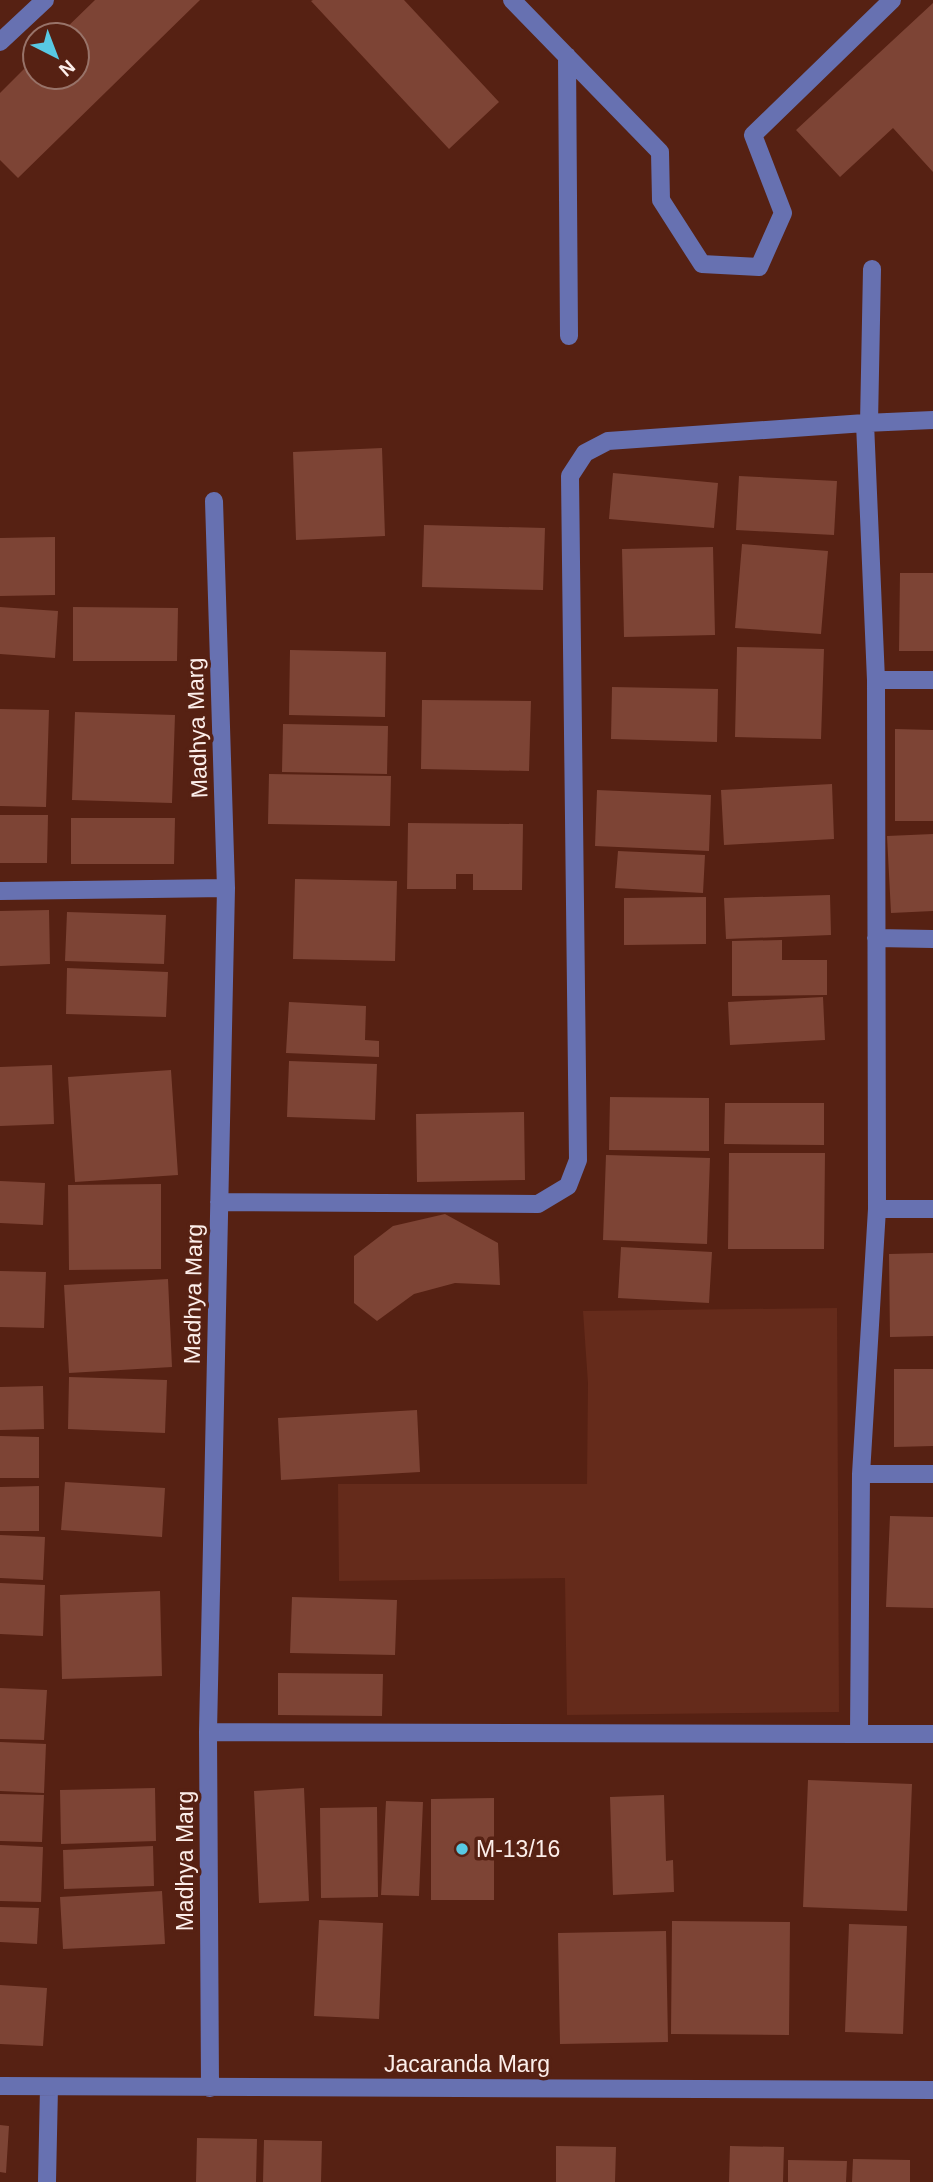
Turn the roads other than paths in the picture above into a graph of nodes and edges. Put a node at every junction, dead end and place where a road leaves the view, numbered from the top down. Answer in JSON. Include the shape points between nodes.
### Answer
{"nodes":[{"id":1,"x":45,"y":0,"type":"edge"},
{"id":2,"x":512,"y":0,"type":"edge"},
{"id":3,"x":892,"y":0,"type":"edge"},
{"id":4,"x":0,"y":42,"type":"edge"},
{"id":5,"x":567,"y":57,"type":"junction"},
{"id":6,"x":872,"y":269,"type":"dead end"},
{"id":7,"x":569,"y":337,"type":"dead end"},
{"id":8,"x":933,"y":420,"type":"edge"},
{"id":9,"x":867,"y":423,"type":"junction"},
{"id":10,"x":215,"y":501,"type":"dead end"},
{"id":11,"x":876,"y":680,"type":"junction"},
{"id":12,"x":933,"y":680,"type":"edge"},
{"id":13,"x":226,"y":888,"type":"junction"},
{"id":14,"x":0,"y":891,"type":"edge"},
{"id":15,"x":876,"y":938,"type":"junction"},
{"id":16,"x":933,"y":939,"type":"edge"},
{"id":17,"x":219,"y":1202,"type":"junction"},
{"id":18,"x":877,"y":1209,"type":"junction"},
{"id":19,"x":933,"y":1209,"type":"edge"},
{"id":20,"x":861,"y":1474,"type":"junction"},
{"id":21,"x":933,"y":1474,"type":"edge"},
{"id":22,"x":208,"y":1732,"type":"junction"},
{"id":23,"x":859,"y":1734,"type":"junction"},
{"id":24,"x":933,"y":1734,"type":"edge"},
{"id":25,"x":0,"y":2086,"type":"edge"},
{"id":26,"x":49,"y":2087,"type":"junction"},
{"id":27,"x":210,"y":2088,"type":"junction"},
{"id":28,"x":933,"y":2090,"type":"edge"},
{"id":29,"x":47,"y":2182,"type":"edge"}],
"edges":[{"from":1,"to":4,"type":"street"},
{"from":2,"to":5,"type":"street"},
{"from":3,"to":5,"type":"street","via":[[754,135],[783,213],[759,267],[702,264],[661,200],[660,152]]},
{"from":5,"to":7,"type":"street"},
{"from":6,"to":9,"type":"street"},
{"from":8,"to":9,"type":"street"},
{"from":9,"to":11,"type":"street"},
{"from":9,"to":17,"type":"street","via":[[608,442],[585,453],[570,476],[578,1160],[568,1186],[538,1204]]},
{"from":10,"to":13,"type":"street","name":"Madhya Marg"},
{"from":11,"to":12,"type":"street"},
{"from":11,"to":15,"type":"street"},
{"from":13,"to":14,"type":"street"},
{"from":13,"to":17,"type":"street","name":"Madhya Marg"},
{"from":15,"to":16,"type":"street"},
{"from":15,"to":18,"type":"street"},
{"from":17,"to":22,"type":"street","name":"Madhya Marg"},
{"from":18,"to":19,"type":"street"},
{"from":18,"to":20,"type":"street"},
{"from":20,"to":21,"type":"street"},
{"from":20,"to":23,"type":"street"},
{"from":22,"to":23,"type":"street"},
{"from":22,"to":27,"type":"street","name":"Madhya Marg"},
{"from":23,"to":24,"type":"street"},
{"from":25,"to":26,"type":"street","name":"Jacaranda Marg"},
{"from":26,"to":27,"type":"street","name":"Jacaranda Marg"},
{"from":26,"to":29,"type":"street"},
{"from":27,"to":28,"type":"street","name":"Jacaranda Marg"}]}
